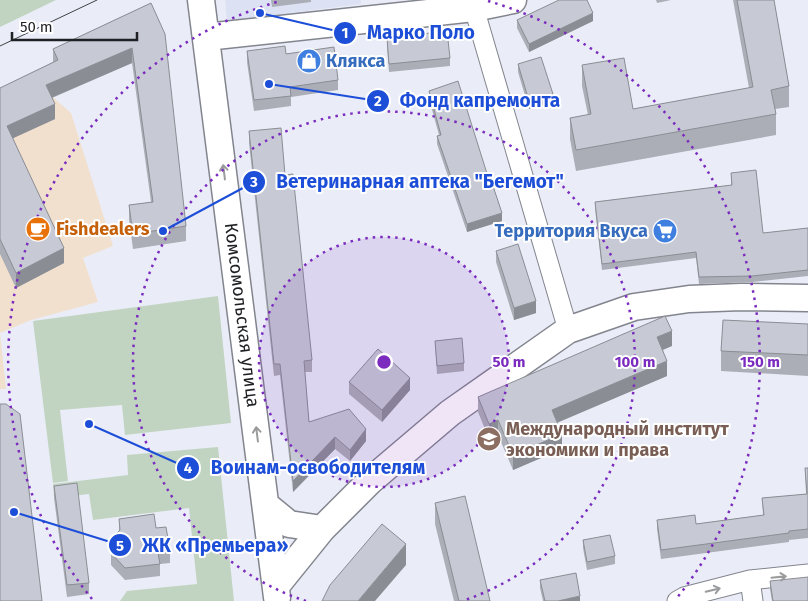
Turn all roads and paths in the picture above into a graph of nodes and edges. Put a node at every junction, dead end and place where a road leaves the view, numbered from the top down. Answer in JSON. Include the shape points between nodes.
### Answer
{"nodes":[{"id":1,"x":201,"y":0,"type":"edge"},
{"id":2,"x":513,"y":0,"type":"edge"},
{"id":3,"x":474,"y":8,"type":"junction"},
{"id":4,"x":206,"y":37,"type":"junction"},
{"id":5,"x":808,"y":298,"type":"edge"},
{"id":6,"x":568,"y":330,"type":"junction"},
{"id":7,"x":267,"y":506,"type":"junction"},
{"id":8,"x":322,"y":528,"type":"junction"},
{"id":9,"x":808,"y":574,"type":"edge"},
{"id":10,"x":750,"y":580,"type":"junction"},
{"id":11,"x":276,"y":594,"type":"edge"},
{"id":12,"x":677,"y":601,"type":"edge"},
{"id":13,"x":753,"y":601,"type":"edge"}],
"edges":[{"from":1,"to":4,"type":"street","name":"Комсомольская улица"},
{"from":2,"to":3,"type":"street"},
{"from":3,"to":4,"type":"street"},
{"from":3,"to":6,"type":"street"},
{"from":7,"to":4,"type":"street","name":"Комсомольская улица","one_way":true},
{"from":5,"to":6,"type":"street","via":[[689,299],[634,307]]},
{"from":6,"to":8,"type":"street","via":[[450,413],[370,481]]},
{"from":7,"to":8,"type":"street","via":[[289,524]]},
{"from":7,"to":11,"type":"street","name":"Комсомольская улица"},
{"from":8,"to":11,"type":"street"},
{"from":10,"to":9,"type":"street","one_way":true},
{"from":12,"to":10,"type":"street","one_way":true},
{"from":10,"to":13,"type":"street"}]}
